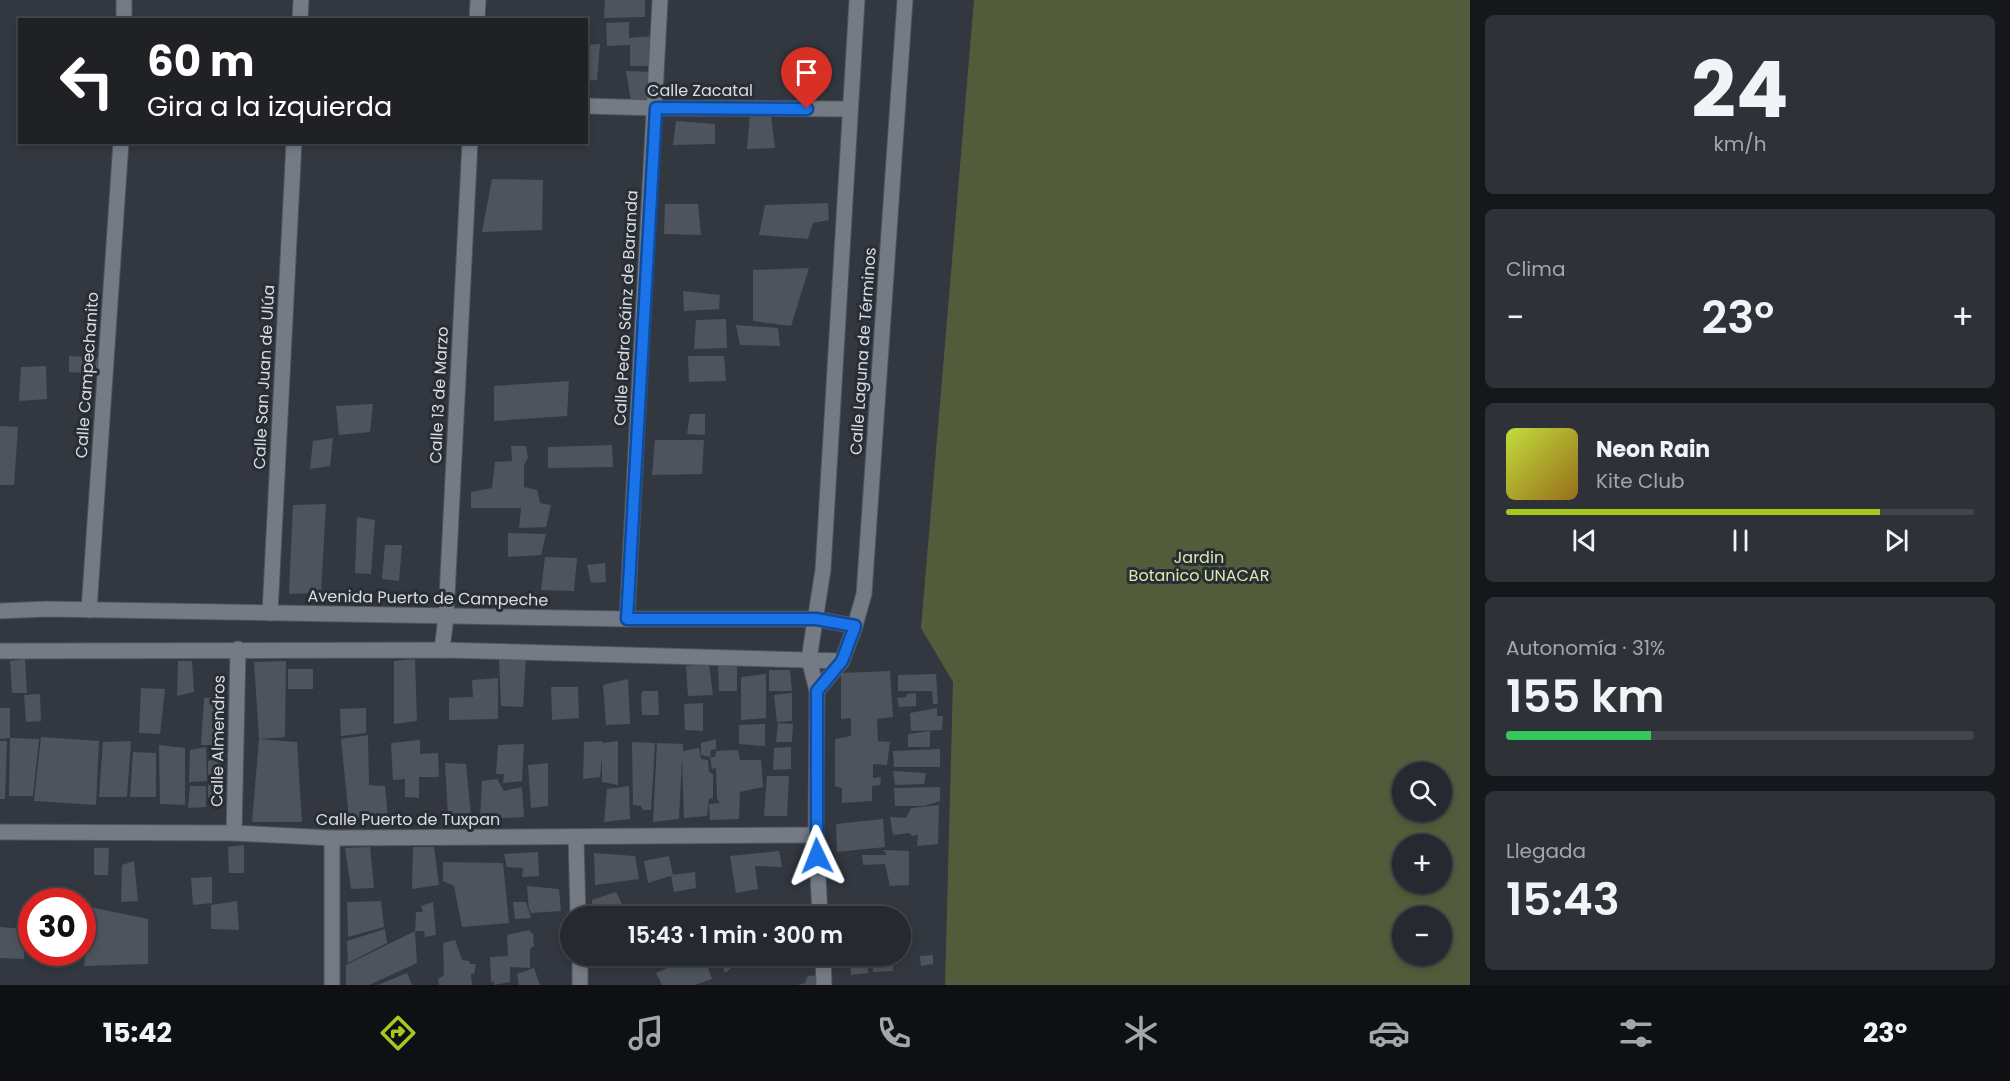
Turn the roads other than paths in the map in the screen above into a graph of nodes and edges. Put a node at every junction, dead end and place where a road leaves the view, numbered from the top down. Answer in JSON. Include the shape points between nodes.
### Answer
{"nodes":[{"id":1,"x":124,"y":0,"type":"edge"},
{"id":2,"x":301,"y":0,"type":"edge"},
{"id":3,"x":478,"y":0,"type":"edge"},
{"id":4,"x":660,"y":0,"type":"edge"},
{"id":5,"x":857,"y":0,"type":"edge"},
{"id":6,"x":905,"y":0,"type":"edge"},
{"id":7,"x":124,"y":18,"type":"edge"},
{"id":8,"x":300,"y":18,"type":"edge"},
{"id":9,"x":477,"y":18,"type":"edge"},
{"id":10,"x":588,"y":106,"type":"edge"},
{"id":11,"x":656,"y":108,"type":"junction"},
{"id":12,"x":850,"y":109,"type":"junction"},
{"id":13,"x":121,"y":144,"type":"edge"},
{"id":14,"x":294,"y":144,"type":"edge"},
{"id":15,"x":470,"y":144,"type":"edge"},
{"id":16,"x":89,"y":610,"type":"junction"},
{"id":17,"x":0,"y":611,"type":"edge"},
{"id":18,"x":270,"y":613,"type":"junction"},
{"id":19,"x":446,"y":616,"type":"junction"},
{"id":20,"x":627,"y":619,"type":"junction"},
{"id":21,"x":816,"y":619,"type":"junction"},
{"id":22,"x":855,"y":626,"type":"junction"},
{"id":23,"x":238,"y":649,"type":"junction"},
{"id":24,"x":442,"y":650,"type":"junction"},
{"id":25,"x":0,"y":651,"type":"edge"},
{"id":26,"x":809,"y":659,"type":"junction"},
{"id":27,"x":842,"y":661,"type":"junction"},
{"id":28,"x":817,"y":691,"type":"junction"},
{"id":29,"x":0,"y":832,"type":"edge"},
{"id":30,"x":234,"y":833,"type":"junction"},
{"id":31,"x":816,"y":835,"type":"junction"},
{"id":32,"x":576,"y":837,"type":"junction"},
{"id":33,"x":332,"y":838,"type":"junction"},
{"id":34,"x":578,"y":906,"type":"edge"},
{"id":35,"x":820,"y":906,"type":"edge"},
{"id":36,"x":580,"y":966,"type":"edge"},
{"id":37,"x":823,"y":966,"type":"edge"},
{"id":38,"x":332,"y":985,"type":"edge"},
{"id":39,"x":580,"y":985,"type":"edge"},
{"id":40,"x":824,"y":985,"type":"edge"}],
"edges":[{"from":1,"to":7,"type":"street"},
{"from":2,"to":8,"type":"street"},
{"from":3,"to":9,"type":"street"},
{"from":4,"to":11,"type":"street","name":"Calle Pedro Sáinz de Baranda"},
{"from":5,"to":12,"type":"street","name":"Calle Laguna de Términos"},
{"from":6,"to":22,"type":"street","name":"Calle Laguna de Términos","via":[[864,594]]},
{"from":10,"to":11,"type":"street","name":"Calle Zacatal"},
{"from":11,"to":12,"type":"street","name":"Calle Zacatal"},
{"from":11,"to":20,"type":"street","name":"Calle Pedro Sáinz de Baranda"},
{"from":12,"to":21,"type":"street","name":"Calle Laguna de Términos","via":[[823,570]]},
{"from":13,"to":16,"type":"street","name":"Calle Campechanito"},
{"from":14,"to":18,"type":"street","name":"Calle San Juan de Ulúa"},
{"from":15,"to":19,"type":"street","name":"Calle 13 de Marzo"},
{"from":16,"to":17,"type":"street","name":"Avenida Puerto de Campeche"},
{"from":16,"to":18,"type":"street","name":"Avenida Puerto de Campeche"},
{"from":18,"to":19,"type":"street","name":"Avenida Puerto de Campeche"},
{"from":19,"to":20,"type":"street","name":"Avenida Puerto de Campeche"},
{"from":19,"to":24,"type":"street","name":"Calle 13 de Marzo"},
{"from":20,"to":21,"type":"street","name":"Avenida Puerto de Campeche"},
{"from":21,"to":22,"type":"street","name":"Avenida Puerto de Campeche"},
{"from":21,"to":26,"type":"street","name":"Calle Laguna de Términos"},
{"from":22,"to":27,"type":"street","name":"Calle Laguna de Términos"},
{"from":23,"to":24,"type":"street"},
{"from":23,"to":25,"type":"street"},
{"from":23,"to":30,"type":"street","name":"Calle Almendros"},
{"from":24,"to":26,"type":"street"},
{"from":26,"to":27,"type":"street"},
{"from":26,"to":28,"type":"street","name":"Calle Laguna de Términos"},
{"from":27,"to":28,"type":"street","name":"Calle Laguna de Términos"},
{"from":28,"to":31,"type":"street","name":"Calle Laguna de Términos"},
{"from":29,"to":30,"type":"street","name":"Calle Puerto de Tuxpan"},
{"from":30,"to":33,"type":"street","name":"Calle Puerto de Tuxpan"},
{"from":31,"to":32,"type":"street","name":"Calle Puerto de Tuxpan"},
{"from":31,"to":35,"type":"street","name":"Calle Laguna de Términos"},
{"from":32,"to":33,"type":"street","name":"Calle Puerto de Tuxpan"},
{"from":32,"to":34,"type":"street"},
{"from":33,"to":38,"type":"street"},
{"from":36,"to":39,"type":"street"},
{"from":37,"to":40,"type":"street"}]}
